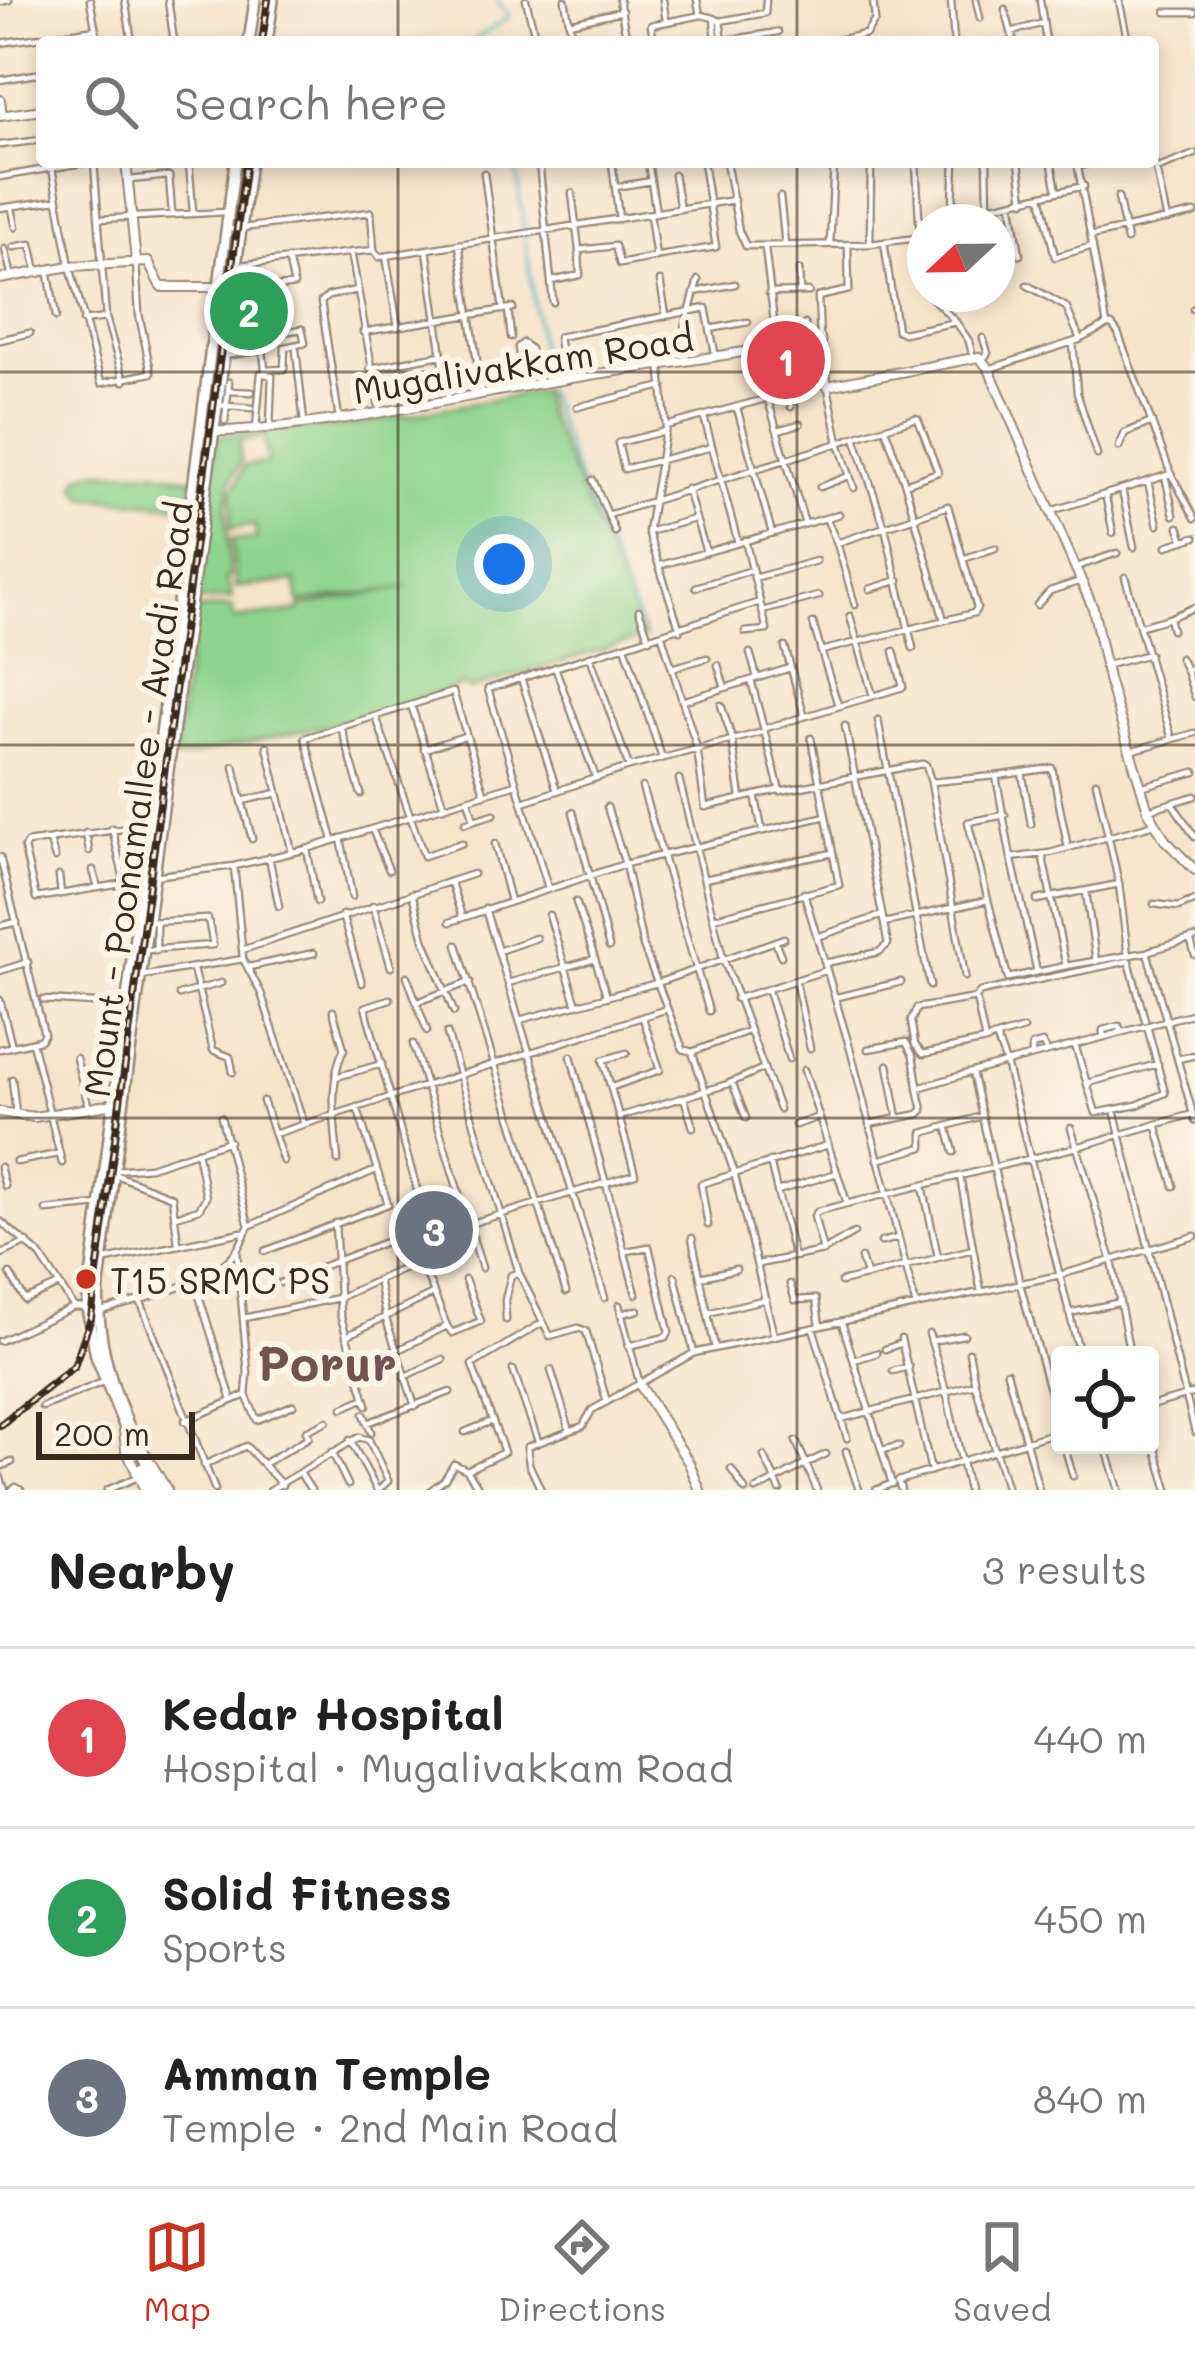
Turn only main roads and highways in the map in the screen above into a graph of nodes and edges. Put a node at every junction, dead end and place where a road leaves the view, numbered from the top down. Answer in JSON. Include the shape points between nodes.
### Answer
{"nodes":[{"id":1,"x":255,"y":0,"type":"edge"},
{"id":2,"x":273,"y":0,"type":"edge"},
{"id":3,"x":250,"y":36,"type":"edge"},
{"id":4,"x":268,"y":36,"type":"edge"},
{"id":5,"x":234,"y":168,"type":"edge"},
{"id":6,"x":249,"y":168,"type":"edge"},
{"id":7,"x":216,"y":309,"type":"junction"},
{"id":8,"x":230,"y":311,"type":"junction"},
{"id":9,"x":179,"y":593,"type":"junction"},
{"id":10,"x":192,"y":595,"type":"junction"},
{"id":11,"x":124,"y":1061,"type":"junction"},
{"id":12,"x":116,"y":1108,"type":"junction"},
{"id":13,"x":103,"y":1227,"type":"junction"},
{"id":14,"x":92,"y":1310,"type":"junction"},
{"id":15,"x":135,"y":1443,"type":"junction"},
{"id":16,"x":157,"y":1490,"type":"edge"}],
"edges":[{"from":1,"to":3,"type":"main road"},
{"from":2,"to":4,"type":"main road"},
{"from":5,"to":7,"type":"main road","name":"Mount - Poonamallee - Avadi Road"},
{"from":6,"to":8,"type":"main road","name":"Mount - Poonamallee - Avadi Road"},
{"from":7,"to":8,"type":"main road"},
{"from":7,"to":9,"type":"main road","name":"Mount - Poonamallee - Avadi Road"},
{"from":8,"to":10,"type":"main road","name":"Mount - Poonamallee - Avadi Road"},
{"from":9,"to":10,"type":"main road"},
{"from":9,"to":11,"type":"main road","name":"Mount - Poonamallee - Avadi Road"},
{"from":10,"to":11,"type":"main road","name":"Mount - Poonamallee - Avadi Road","via":[[150,951]]},
{"from":11,"to":12,"type":"main road","name":"Mount - Poonamallee - Avadi Road"},
{"from":12,"to":13,"type":"main road","name":"Mount - Poonamallee - Avadi Road"},
{"from":12,"to":13,"type":"main road","name":"Mount - Poonamallee - Avadi Road"},
{"from":13,"to":14,"type":"main road","name":"Mount - Poonamallee - Avadi Road"},
{"from":13,"to":14,"type":"main road","name":"Mount - Poonamallee - Avadi Road"},
{"from":14,"to":15,"type":"main road","name":"Mount - Poonamallee - Avadi Road"},
{"from":14,"to":15,"type":"main road","name":"Mount - Poonamallee - Avadi Road","via":[[89,1330]]},
{"from":15,"to":16,"type":"main road"}]}
